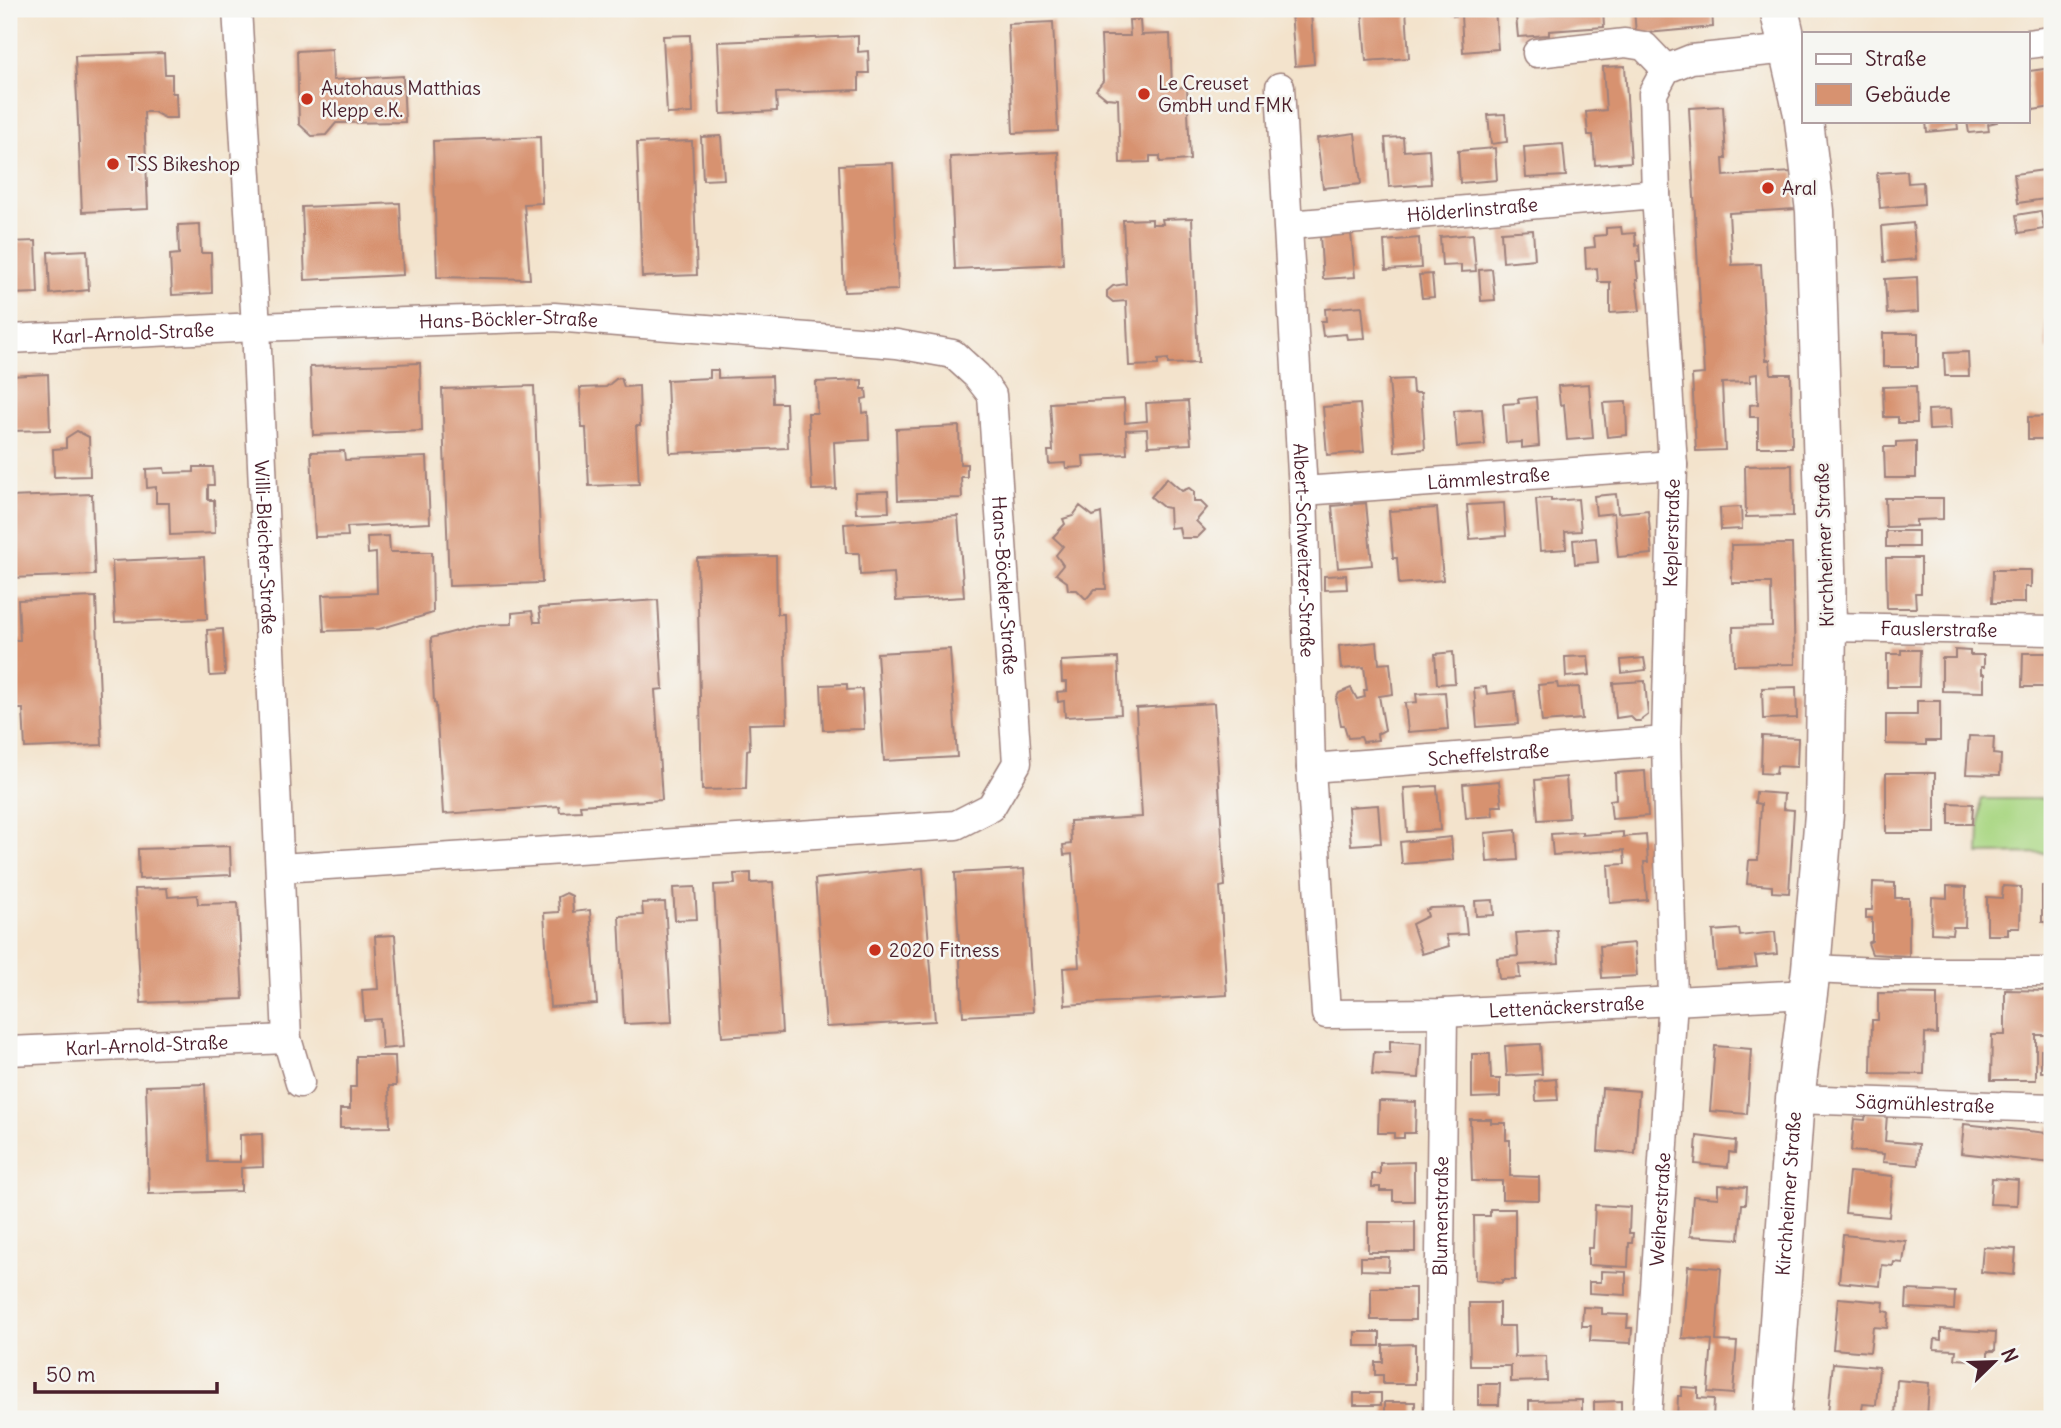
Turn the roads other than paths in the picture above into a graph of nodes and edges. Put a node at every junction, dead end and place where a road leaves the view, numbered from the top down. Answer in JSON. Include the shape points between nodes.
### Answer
{"nodes":[{"id":1,"x":237,"y":9,"type":"edge"},
{"id":2,"x":1779,"y":9,"type":"edge"},
{"id":3,"x":2052,"y":41,"type":"edge"},
{"id":4,"x":2030,"y":44,"type":"edge"},
{"id":5,"x":1536,"y":53,"type":"dead end"},
{"id":6,"x":1796,"y":65,"type":"edge"},
{"id":7,"x":1666,"y":69,"type":"junction"},
{"id":8,"x":1280,"y":87,"type":"dead end"},
{"id":9,"x":1802,"y":106,"type":"edge"},
{"id":10,"x":1804,"y":122,"type":"edge"},
{"id":11,"x":1656,"y":194,"type":"junction"},
{"id":12,"x":1289,"y":225,"type":"junction"},
{"id":13,"x":256,"y":327,"type":"junction"},
{"id":14,"x":9,"y":339,"type":"edge"},
{"id":15,"x":1673,"y":465,"type":"junction"},
{"id":16,"x":1303,"y":491,"type":"junction"},
{"id":17,"x":1827,"y":627,"type":"junction"},
{"id":18,"x":2052,"y":631,"type":"edge"},
{"id":19,"x":1666,"y":741,"type":"junction"},
{"id":20,"x":1311,"y":768,"type":"junction"},
{"id":21,"x":280,"y":868,"type":"junction"},
{"id":22,"x":2052,"y":972,"type":"edge"},
{"id":23,"x":1809,"y":981,"type":"junction"},
{"id":24,"x":1673,"y":999,"type":"junction"},
{"id":25,"x":1443,"y":1013,"type":"junction"},
{"id":26,"x":1326,"y":1014,"type":"joint"},
{"id":27,"x":287,"y":1039,"type":"junction"},
{"id":28,"x":9,"y":1051,"type":"edge"},
{"id":29,"x":300,"y":1083,"type":"dead end"},
{"id":30,"x":1795,"y":1099,"type":"junction"},
{"id":31,"x":2052,"y":1108,"type":"edge"},
{"id":32,"x":1438,"y":1419,"type":"edge"},
{"id":33,"x":1647,"y":1419,"type":"edge"},
{"id":34,"x":1772,"y":1419,"type":"edge"}],
"edges":[{"from":1,"to":13,"type":"street","name":"Willi-Bleicher-Straße"},
{"from":2,"to":6,"type":"main road","name":"Kirchheimer Straße"},
{"from":3,"to":4,"type":"street"},
{"from":5,"to":7,"type":"street","via":[[1625,43],[1644,46]]},
{"from":6,"to":7,"type":"street","via":[[1691,59]]},
{"from":6,"to":9,"type":"main road","name":"Kirchheimer Straße"},
{"from":7,"to":11,"type":"street","name":"Keplerstraße","via":[[1653,93]]},
{"from":8,"to":12,"type":"street","name":"Albert-Schweitzer-Straße"},
{"from":10,"to":17,"type":"main road","name":"Kirchheimer Straße","via":[[1815,211]]},
{"from":11,"to":12,"type":"street","name":"Hölderlinstraße"},
{"from":11,"to":15,"type":"street","name":"Keplerstraße"},
{"from":12,"to":16,"type":"street","name":"Albert-Schweitzer-Straße"},
{"from":13,"to":14,"type":"street","name":"Karl-Arnold-Straße"},
{"from":13,"to":21,"type":"street","name":"Willi-Bleicher-Straße"},
{"from":13,"to":21,"type":"street","name":"Hans-Böckler-Straße","via":[[554,317],[897,344],[953,354],[992,395],[1017,763],[991,807],[956,825]]},
{"from":15,"to":16,"type":"street","name":"Lämmlestraße"},
{"from":15,"to":19,"type":"street","name":"Keplerstraße"},
{"from":16,"to":20,"type":"street","name":"Albert-Schweitzer-Straße"},
{"from":17,"to":18,"type":"street","name":"Fauslerstraße"},
{"from":17,"to":23,"type":"main road","name":"Kirchheimer Straße","via":[[1824,814]]},
{"from":19,"to":20,"type":"street","name":"Scheffelstraße"},
{"from":19,"to":24,"type":"street","name":"Keplerstraße"},
{"from":20,"to":26,"type":"street","name":"Albert-Schweitzer-Straße"},
{"from":21,"to":27,"type":"street","name":"Willi-Bleicher-Straße"},
{"from":22,"to":23,"type":"street","via":[[1880,972]]},
{"from":23,"to":24,"type":"street","name":"Lettenäckerstraße"},
{"from":23,"to":30,"type":"main road","name":"Kirchheimer Straße"},
{"from":24,"to":25,"type":"street","name":"Lettenäckerstraße"},
{"from":24,"to":33,"type":"street","name":"Weiherstraße"},
{"from":25,"to":26,"type":"street","name":"Lettenäckerstraße"},
{"from":25,"to":32,"type":"street","name":"Blumenstraße"},
{"from":27,"to":28,"type":"street","name":"Karl-Arnold-Straße"},
{"from":27,"to":29,"type":"street","name":"Willi-Bleicher-Straße"},
{"from":30,"to":31,"type":"street","name":"Sägmühlestraße"},
{"from":30,"to":34,"type":"main road","name":"Kirchheimer Straße"}]}
